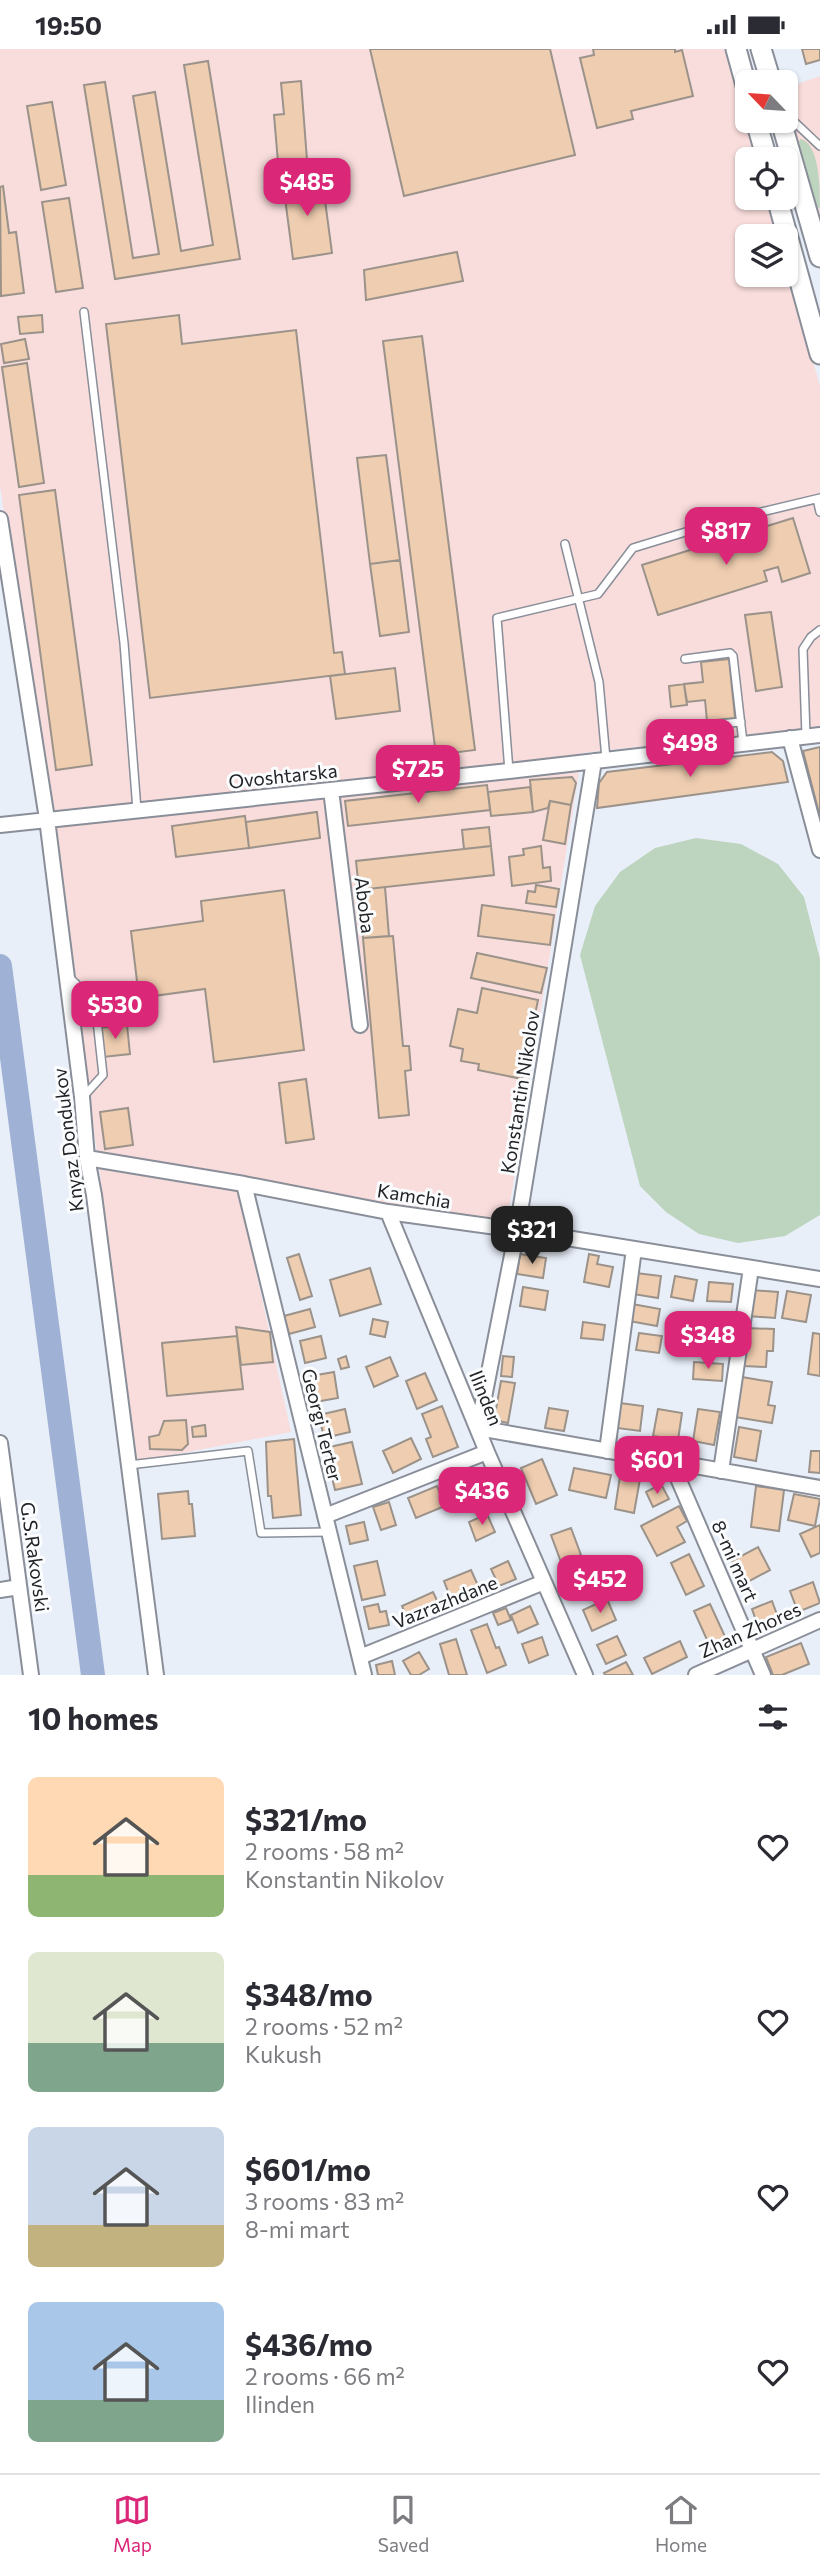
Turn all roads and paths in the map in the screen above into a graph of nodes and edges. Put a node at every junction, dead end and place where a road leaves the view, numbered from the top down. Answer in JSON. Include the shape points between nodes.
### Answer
{"nodes":[{"id":1,"x":736,"y":49,"type":"edge"},
{"id":2,"x":761,"y":49,"type":"edge"},
{"id":3,"x":742,"y":70,"type":"edge"},
{"id":4,"x":767,"y":70,"type":"edge"},
{"id":5,"x":798,"y":125,"type":"edge"},
{"id":6,"x":785,"y":133,"type":"edge"},
{"id":7,"x":820,"y":146,"type":"edge"},
{"id":8,"x":780,"y":210,"type":"edge"},
{"id":9,"x":820,"y":257,"type":"edge"},
{"id":10,"x":84,"y":312,"type":"dead end"},
{"id":11,"x":820,"y":354,"type":"edge"},
{"id":12,"x":818,"y":498,"type":"edge"},
{"id":13,"x":820,"y":512,"type":"edge"},
{"id":14,"x":0,"y":519,"type":"edge"},
{"id":15,"x":565,"y":544,"type":"dead end"},
{"id":16,"x":578,"y":599,"type":"junction"},
{"id":17,"x":820,"y":630,"type":"edge"},
{"id":18,"x":685,"y":659,"type":"dead end"},
{"id":19,"x":740,"y":722,"type":"junction"},
{"id":20,"x":813,"y":736,"type":"edge"},
{"id":21,"x":790,"y":738,"type":"junction"},
{"id":22,"x":743,"y":743,"type":"junction"},
{"id":23,"x":674,"y":751,"type":"junction"},
{"id":24,"x":600,"y":760,"type":"junction"},
{"id":25,"x":509,"y":771,"type":"junction"},
{"id":26,"x":331,"y":790,"type":"junction"},
{"id":27,"x":137,"y":811,"type":"junction"},
{"id":28,"x":47,"y":819,"type":"junction"},
{"id":29,"x":0,"y":825,"type":"edge"},
{"id":30,"x":820,"y":850,"type":"edge"},
{"id":31,"x":67,"y":975,"type":"junction"},
{"id":32,"x":360,"y":1025,"type":"dead end"},
{"id":33,"x":82,"y":1097,"type":"junction"},
{"id":34,"x":87,"y":1158,"type":"junction"},
{"id":35,"x":244,"y":1184,"type":"junction"},
{"id":36,"x":388,"y":1212,"type":"junction"},
{"id":37,"x":517,"y":1230,"type":"junction"},
{"id":38,"x":634,"y":1249,"type":"junction"},
{"id":39,"x":751,"y":1268,"type":"junction"},
{"id":40,"x":820,"y":1279,"type":"edge"},
{"id":41,"x":478,"y":1428,"type":"junction"},
{"id":42,"x":0,"y":1443,"type":"edge"},
{"id":43,"x":607,"y":1451,"type":"junction"},
{"id":44,"x":487,"y":1452,"type":"junction"},
{"id":45,"x":671,"y":1462,"type":"junction"},
{"id":46,"x":129,"y":1465,"type":"junction"},
{"id":47,"x":721,"y":1471,"type":"junction"},
{"id":48,"x":820,"y":1488,"type":"edge"},
{"id":49,"x":325,"y":1516,"type":"junction"},
{"id":50,"x":329,"y":1532,"type":"junction"},
{"id":51,"x":544,"y":1582,"type":"junction"},
{"id":52,"x":19,"y":1587,"type":"junction"},
{"id":53,"x":0,"y":1590,"type":"edge"},
{"id":54,"x":820,"y":1620,"type":"edge"},
{"id":55,"x":753,"y":1651,"type":"junction"},
{"id":56,"x":360,"y":1657,"type":"junction"},
{"id":57,"x":31,"y":1675,"type":"edge"},
{"id":58,"x":156,"y":1675,"type":"edge"},
{"id":59,"x":364,"y":1675,"type":"edge"},
{"id":60,"x":585,"y":1675,"type":"edge"},
{"id":61,"x":696,"y":1675,"type":"edge"},
{"id":62,"x":763,"y":1675,"type":"edge"}],
"edges":[{"from":1,"to":3,"type":"main road"},
{"from":2,"to":4,"type":"main road"},
{"from":5,"to":7,"type":"lane"},
{"from":6,"to":9,"type":"main road"},
{"from":8,"to":11,"type":"main road"},
{"from":10,"to":27,"type":"lane","via":[[124,643]]},
{"from":12,"to":13,"type":"lane"},
{"from":12,"to":16,"type":"lane","via":[[633,548],[598,594]]},
{"from":14,"to":28,"type":"street","name":"Knyaz Dondukov"},
{"from":15,"to":16,"type":"lane"},
{"from":16,"to":24,"type":"lane","via":[[600,682]]},
{"from":16,"to":25,"type":"lane","via":[[498,618]]},
{"from":17,"to":20,"type":"lane","via":[[803,649]]},
{"from":18,"to":19,"type":"lane","via":[[733,656]]},
{"from":19,"to":22,"type":"lane"},
{"from":19,"to":23,"type":"lane","via":[[688,727]]},
{"from":20,"to":21,"type":"street","name":"Ovoshtarska"},
{"from":21,"to":22,"type":"street","name":"Ovoshtarska"},
{"from":21,"to":30,"type":"street"},
{"from":22,"to":23,"type":"street","name":"Ovoshtarska"},
{"from":23,"to":24,"type":"street","name":"Ovoshtarska"},
{"from":24,"to":25,"type":"street","name":"Ovoshtarska"},
{"from":24,"to":37,"type":"street","name":"Konstantin Nikolov"},
{"from":25,"to":26,"type":"street","name":"Ovoshtarska"},
{"from":26,"to":27,"type":"street","name":"Ovoshtarska"},
{"from":26,"to":32,"type":"street","name":"Aboba"},
{"from":27,"to":28,"type":"street","name":"Ovoshtarska"},
{"from":28,"to":29,"type":"street","name":"Ovoshtarska"},
{"from":28,"to":31,"type":"street","name":"Knyaz Dondukov"},
{"from":31,"to":33,"type":"street","name":"Knyaz Dondukov"},
{"from":31,"to":33,"type":"lane","via":[[95,1002],[103,1075]]},
{"from":33,"to":34,"type":"street","name":"Knyaz Dondukov"},
{"from":34,"to":35,"type":"street","name":"Kamchia"},
{"from":34,"to":46,"type":"street","name":"Knyaz Dondukov"},
{"from":35,"to":36,"type":"street","name":"Kamchia"},
{"from":35,"to":49,"type":"street","name":"Georgi Terter"},
{"from":36,"to":37,"type":"street","name":"Kamchia"},
{"from":36,"to":41,"type":"street","name":"Ilinden"},
{"from":37,"to":38,"type":"street","name":"Kamchia"},
{"from":37,"to":41,"type":"street","name":"Konstantin Nikolov"},
{"from":38,"to":39,"type":"street","name":"Kamchia"},
{"from":38,"to":43,"type":"street"},
{"from":39,"to":40,"type":"street","name":"Kamchia"},
{"from":39,"to":47,"type":"street"},
{"from":41,"to":43,"type":"street"},
{"from":41,"to":44,"type":"street","name":"Ilinden"},
{"from":42,"to":52,"type":"street","name":"G.S.Rakovski"},
{"from":43,"to":45,"type":"street"},
{"from":44,"to":49,"type":"street"},
{"from":44,"to":51,"type":"street","name":"Ilinden"},
{"from":45,"to":47,"type":"street"},
{"from":45,"to":55,"type":"street","name":"8-mi mart"},
{"from":46,"to":50,"type":"lane","via":[[248,1451],[261,1533]]},
{"from":46,"to":58,"type":"street","name":"Knyaz Dondukov"},
{"from":47,"to":48,"type":"street"},
{"from":49,"to":50,"type":"street","name":"Georgi Terter"},
{"from":50,"to":56,"type":"street","name":"Georgi Terter"},
{"from":51,"to":56,"type":"street","name":"Vazrazhdane"},
{"from":51,"to":60,"type":"street","name":"Ilinden"},
{"from":52,"to":53,"type":"street"},
{"from":52,"to":57,"type":"street","name":"G.S.Rakovski"},
{"from":54,"to":55,"type":"street","name":"Zhan Zhores"},
{"from":55,"to":61,"type":"street","name":"Zhan Zhores"},
{"from":55,"to":62,"type":"street","name":"8-mi mart"},
{"from":56,"to":59,"type":"street","name":"Georgi Terter"}]}
